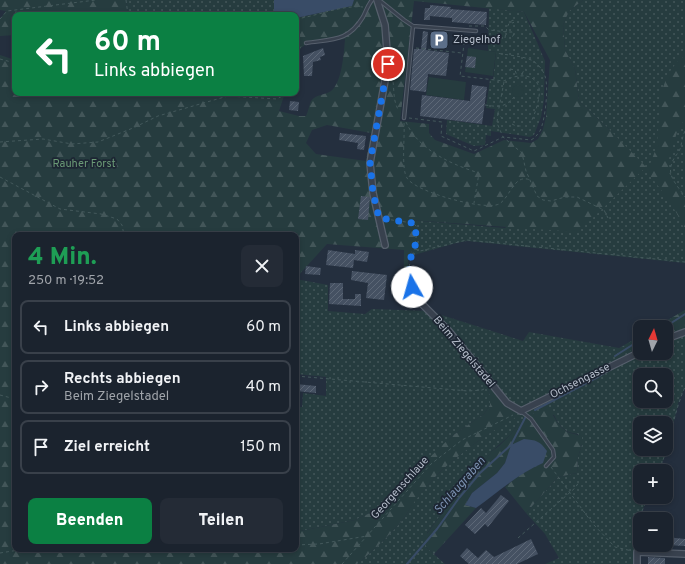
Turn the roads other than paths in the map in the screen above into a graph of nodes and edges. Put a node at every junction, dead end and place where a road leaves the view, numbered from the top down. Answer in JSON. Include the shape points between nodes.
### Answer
{"nodes":[{"id":1,"x":372,"y":0,"type":"edge"},
{"id":2,"x":378,"y":0,"type":"edge"},
{"id":3,"x":413,"y":26,"type":"junction"},
{"id":4,"x":476,"y":31,"type":"dead end"},
{"id":5,"x":306,"y":43,"type":"road end"},
{"id":6,"x":404,"y":118,"type":"road end"},
{"id":7,"x":385,"y":245,"type":"dead end"},
{"id":8,"x":408,"y":290,"type":"dead end"},
{"id":9,"x":685,"y":332,"type":"edge"},
{"id":10,"x":673,"y":336,"type":"edge"},
{"id":11,"x":633,"y":355,"type":"edge"},
{"id":12,"x":521,"y":411,"type":"junction"},
{"id":13,"x":546,"y":466,"type":"dead end"},
{"id":14,"x":685,"y":554,"type":"edge"},
{"id":15,"x":637,"y":564,"type":"edge"}],
"edges":[{"from":1,"to":5,"type":"lane","via":[[360,21],[347,35]]},
{"from":2,"to":3,"type":"lane"},
{"from":2,"to":7,"type":"street","via":[[385,25],[388,64],[370,162],[373,193]]},
{"from":3,"to":4,"type":"lane"},
{"from":3,"to":6,"type":"lane"},
{"from":8,"to":12,"type":"street","name":"Beim Ziegelstadel","via":[[448,330],[507,403]]},
{"from":9,"to":10,"type":"street"},
{"from":11,"to":12,"type":"street","name":"Ochsengasse"},
{"from":12,"to":13,"type":"lane","via":[[531,419],[554,450],[554,457]]},
{"from":14,"to":15,"type":"street","via":[[637,552]]}]}
